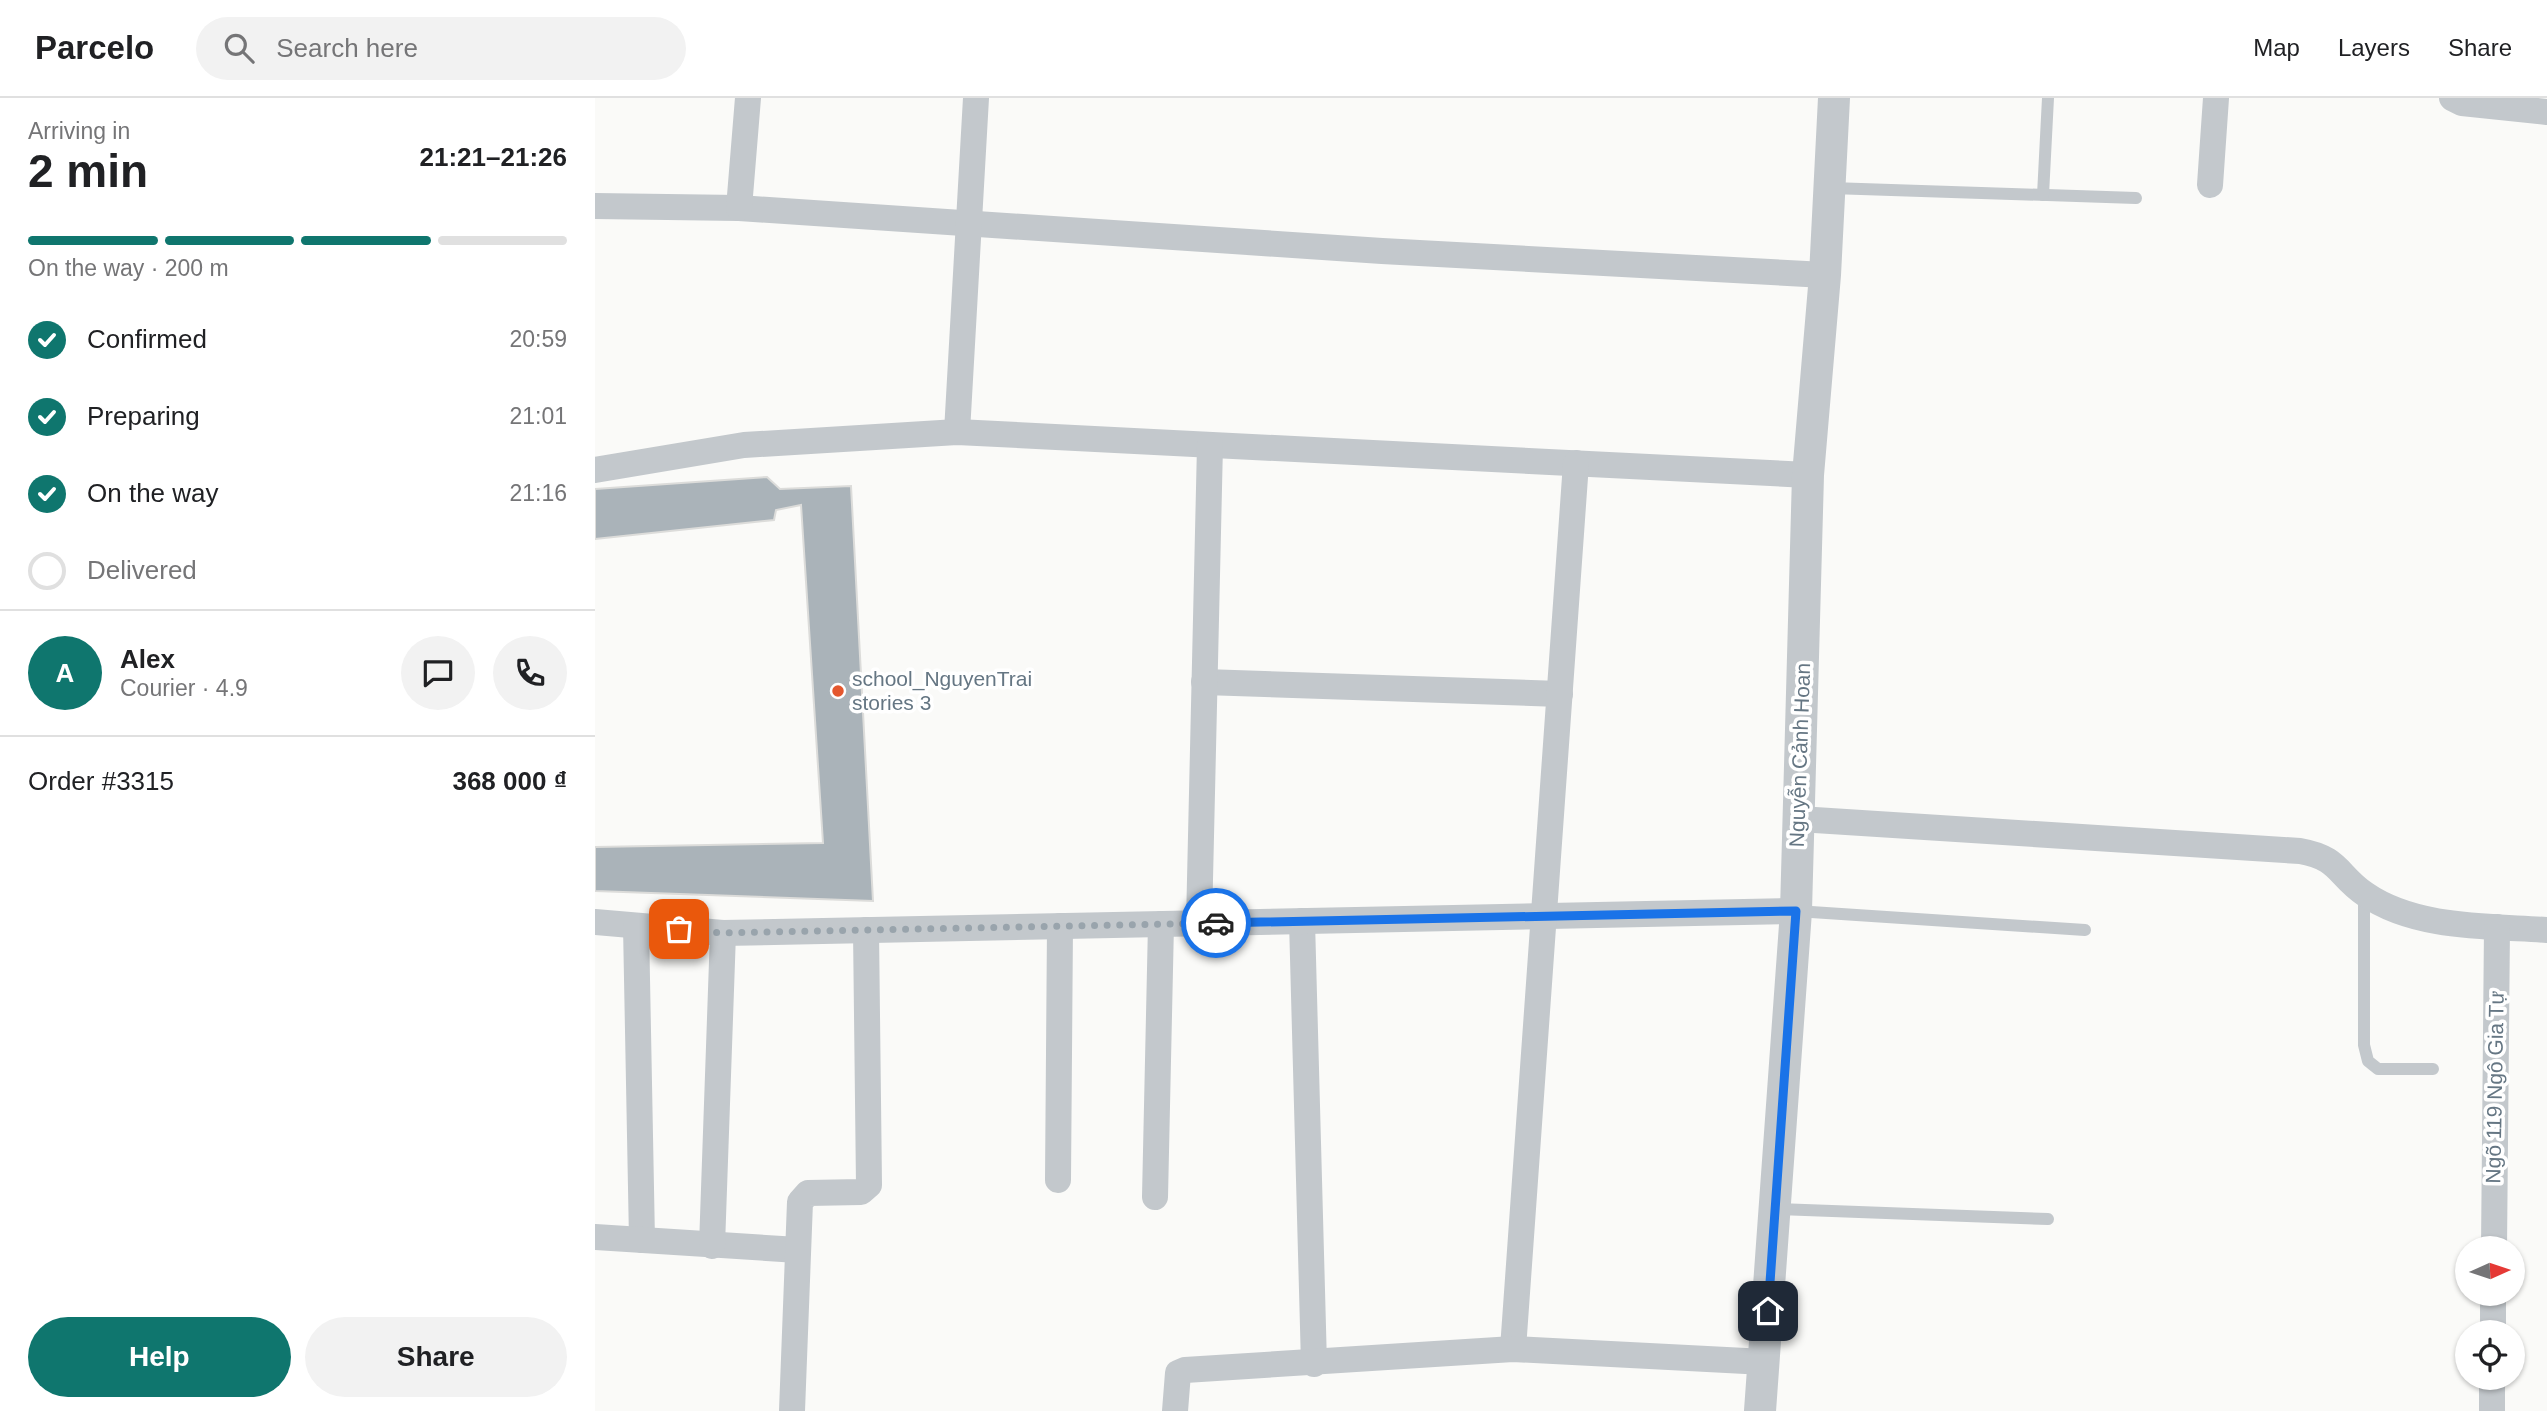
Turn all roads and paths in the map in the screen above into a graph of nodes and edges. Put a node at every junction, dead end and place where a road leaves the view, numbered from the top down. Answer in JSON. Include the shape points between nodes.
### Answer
{"nodes":[{"id":1,"x":748,"y":98,"type":"edge"},
{"id":2,"x":976,"y":98,"type":"edge"},
{"id":3,"x":1834,"y":98,"type":"edge"},
{"id":4,"x":2048,"y":98,"type":"edge"},
{"id":5,"x":2216,"y":98,"type":"edge"},
{"id":6,"x":2452,"y":98,"type":"edge"},
{"id":7,"x":2547,"y":112,"type":"edge"},
{"id":8,"x":2210,"y":185,"type":"dead end"},
{"id":9,"x":1831,"y":188,"type":"junction"},
{"id":10,"x":2043,"y":195,"type":"junction"},
{"id":11,"x":2136,"y":198,"type":"dead end"},
{"id":12,"x":595,"y":206,"type":"edge"},
{"id":13,"x":740,"y":208,"type":"junction"},
{"id":14,"x":968,"y":224,"type":"junction"},
{"id":15,"x":1825,"y":275,"type":"junction"},
{"id":16,"x":957,"y":432,"type":"junction"},
{"id":17,"x":1210,"y":445,"type":"junction"},
{"id":18,"x":1576,"y":463,"type":"junction"},
{"id":19,"x":595,"y":470,"type":"edge"},
{"id":20,"x":1808,"y":475,"type":"junction"},
{"id":21,"x":1204,"y":682,"type":"junction"},
{"id":22,"x":1560,"y":694,"type":"junction"},
{"id":23,"x":1798,"y":819,"type":"junction"},
{"id":24,"x":2364,"y":894,"type":"junction"},
{"id":25,"x":1796,"y":911,"type":"junction"},
{"id":26,"x":1544,"y":916,"type":"junction"},
{"id":27,"x":1302,"y":921,"type":"junction"},
{"id":28,"x":595,"y":922,"type":"edge"},
{"id":29,"x":1199,"y":923,"type":"junction"},
{"id":30,"x":1161,"y":924,"type":"junction"},
{"id":31,"x":636,"y":926,"type":"junction"},
{"id":32,"x":1060,"y":926,"type":"junction"},
{"id":33,"x":2497,"y":926,"type":"junction"},
{"id":34,"x":866,"y":930,"type":"junction"},
{"id":35,"x":2085,"y":930,"type":"dead end"},
{"id":36,"x":2547,"y":930,"type":"edge"},
{"id":37,"x":723,"y":933,"type":"junction"},
{"id":38,"x":2433,"y":1069,"type":"dead end"},
{"id":39,"x":1058,"y":1180,"type":"dead end"},
{"id":40,"x":1155,"y":1197,"type":"dead end"},
{"id":41,"x":1774,"y":1209,"type":"junction"},
{"id":42,"x":2048,"y":1219,"type":"dead end"},
{"id":43,"x":2494,"y":1236,"type":"edge"},
{"id":44,"x":595,"y":1237,"type":"edge"},
{"id":45,"x":642,"y":1240,"type":"junction"},
{"id":46,"x":712,"y":1246,"type":"junction"},
{"id":47,"x":798,"y":1250,"type":"junction"},
{"id":48,"x":1513,"y":1349,"type":"junction"},
{"id":49,"x":1765,"y":1362,"type":"junction"},
{"id":50,"x":1314,"y":1364,"type":"junction"},
{"id":51,"x":2492,"y":1390,"type":"edge"},
{"id":52,"x":792,"y":1411,"type":"edge"},
{"id":53,"x":1175,"y":1411,"type":"edge"},
{"id":54,"x":1760,"y":1411,"type":"edge"},
{"id":55,"x":2492,"y":1411,"type":"edge"}],
"edges":[{"from":1,"to":13,"type":"street"},
{"from":2,"to":14,"type":"street"},
{"from":3,"to":9,"type":"street","name":"Nguyễn Cảnh Hoan"},
{"from":4,"to":10,"type":"lane"},
{"from":5,"to":8,"type":"street"},
{"from":6,"to":7,"type":"street"},
{"from":9,"to":10,"type":"lane"},
{"from":9,"to":15,"type":"street","name":"Nguyễn Cảnh Hoan"},
{"from":10,"to":11,"type":"lane"},
{"from":12,"to":13,"type":"street"},
{"from":13,"to":14,"type":"street"},
{"from":14,"to":15,"type":"street"},
{"from":14,"to":16,"type":"street"},
{"from":15,"to":20,"type":"street","name":"Nguyễn Cảnh Hoan"},
{"from":16,"to":17,"type":"street"},
{"from":16,"to":19,"type":"street","via":[[744,445]]},
{"from":17,"to":18,"type":"street"},
{"from":17,"to":21,"type":"street"},
{"from":18,"to":20,"type":"street"},
{"from":18,"to":22,"type":"street"},
{"from":20,"to":23,"type":"street","name":"Nguyễn Cảnh Hoan"},
{"from":21,"to":22,"type":"street"},
{"from":21,"to":29,"type":"street"},
{"from":22,"to":26,"type":"street"},
{"from":23,"to":24,"type":"street","via":[[2300,851],[2325,857]]},
{"from":23,"to":25,"type":"street","name":"Nguyễn Cảnh Hoan"},
{"from":24,"to":33,"type":"street","via":[[2417,917]]},
{"from":24,"to":38,"type":"lane","via":[[2364,1045],[2368,1061],[2378,1069]]},
{"from":25,"to":26,"type":"street"},
{"from":25,"to":35,"type":"lane"},
{"from":25,"to":41,"type":"street","name":"Nguyễn Cảnh Hoan"},
{"from":26,"to":27,"type":"street"},
{"from":26,"to":48,"type":"street"},
{"from":27,"to":29,"type":"street"},
{"from":27,"to":50,"type":"street"},
{"from":28,"to":31,"type":"street"},
{"from":29,"to":30,"type":"street"},
{"from":30,"to":32,"type":"street"},
{"from":30,"to":40,"type":"street"},
{"from":31,"to":37,"type":"street"},
{"from":31,"to":45,"type":"street"},
{"from":32,"to":34,"type":"street"},
{"from":32,"to":39,"type":"street"},
{"from":33,"to":36,"type":"street"},
{"from":33,"to":43,"type":"street","name":"Ngõ 119 Ngô Gia Tự"},
{"from":34,"to":37,"type":"street"},
{"from":34,"to":47,"type":"street","via":[[869,1185],[861,1192],[804,1194]]},
{"from":37,"to":46,"type":"street"},
{"from":41,"to":42,"type":"lane"},
{"from":41,"to":49,"type":"street","name":"Nguyễn Cảnh Hoan"},
{"from":44,"to":45,"type":"street"},
{"from":45,"to":46,"type":"street"},
{"from":46,"to":47,"type":"street"},
{"from":47,"to":52,"type":"street"},
{"from":48,"to":49,"type":"street"},
{"from":48,"to":50,"type":"street"},
{"from":49,"to":54,"type":"street","name":"Nguyễn Cảnh Hoan"},
{"from":50,"to":53,"type":"street","via":[[1185,1370],[1175,1380]]},
{"from":51,"to":55,"type":"street"}]}
